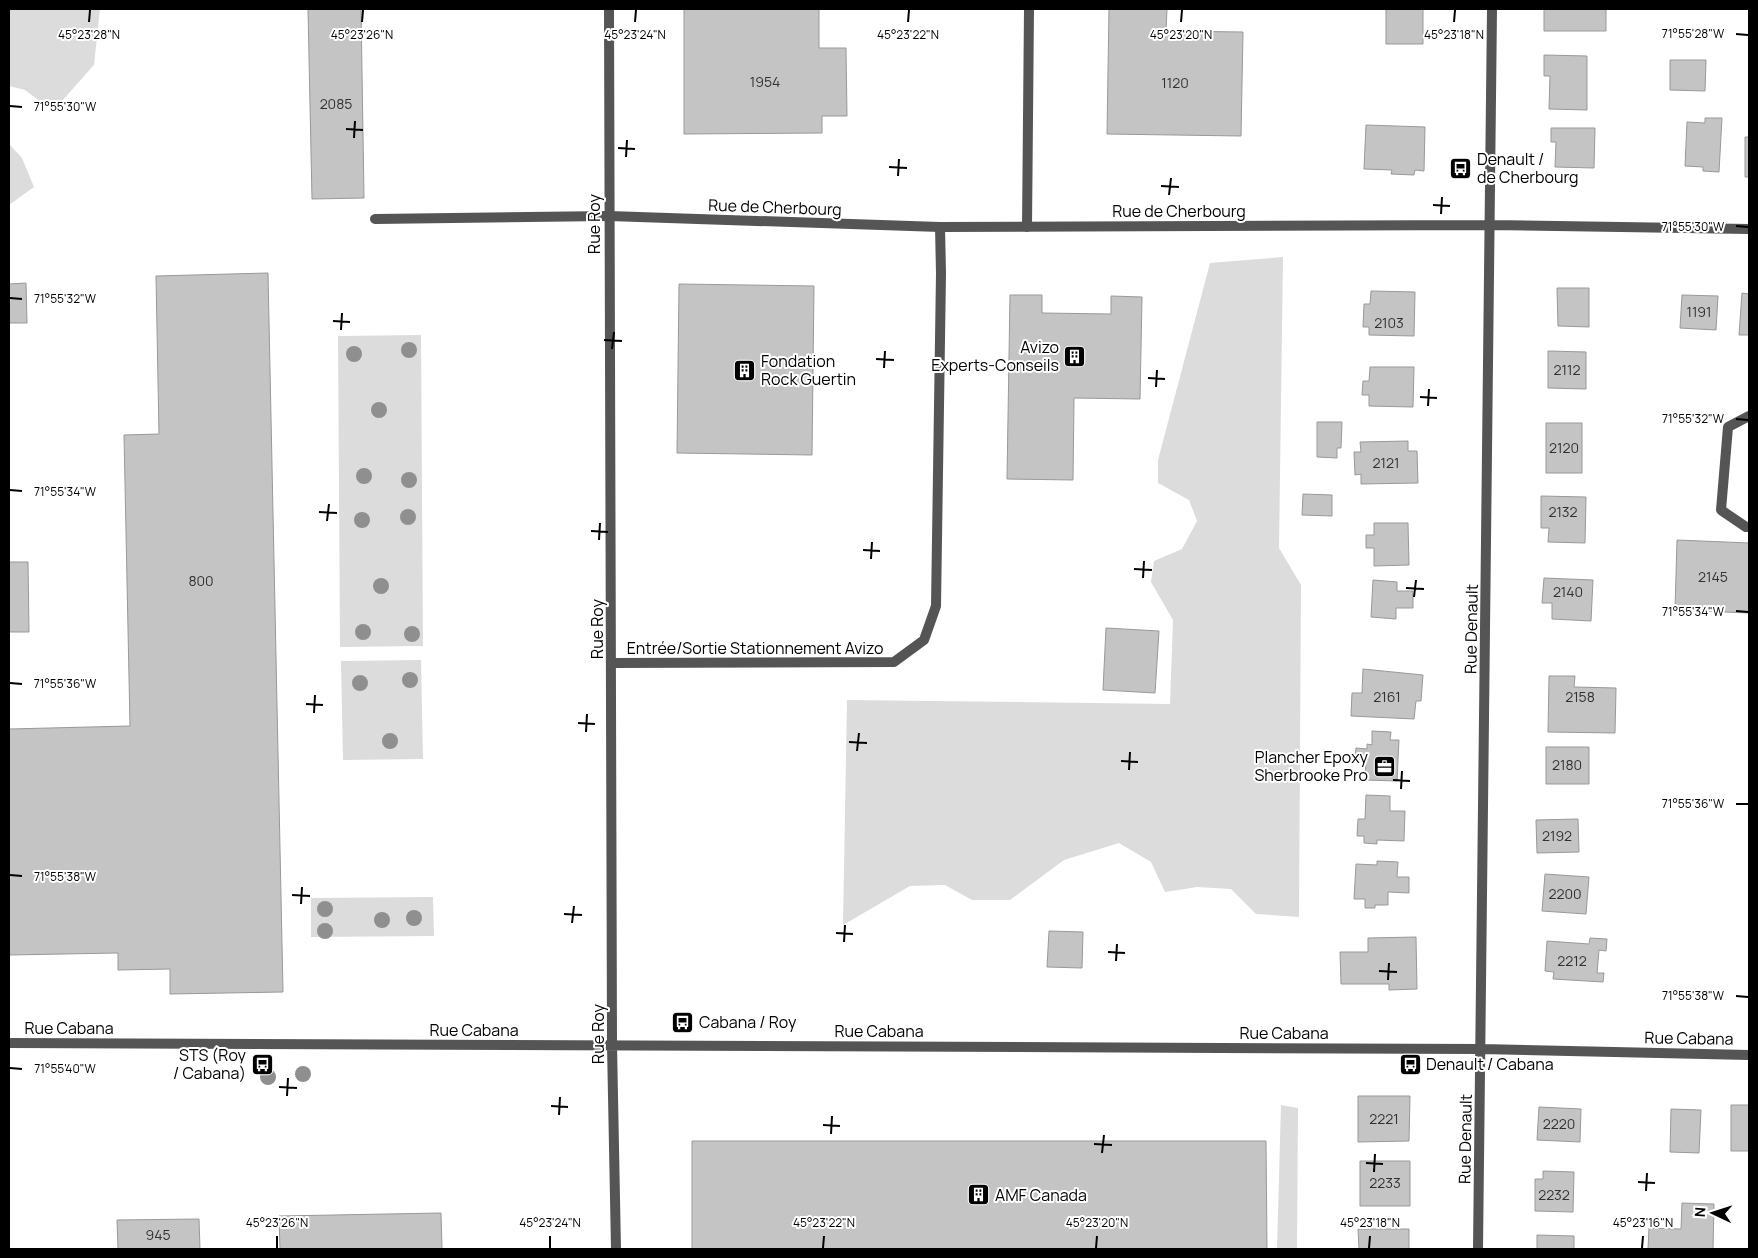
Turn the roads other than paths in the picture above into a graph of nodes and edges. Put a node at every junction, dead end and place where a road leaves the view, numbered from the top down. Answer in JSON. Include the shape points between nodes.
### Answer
{"nodes":[{"id":1,"x":609,"y":9,"type":"edge"},
{"id":2,"x":1029,"y":9,"type":"edge"},
{"id":3,"x":1492,"y":9,"type":"edge"},
{"id":4,"x":609,"y":216,"type":"junction"},
{"id":5,"x":375,"y":219,"type":"dead end"},
{"id":6,"x":1491,"y":225,"type":"junction"},
{"id":7,"x":940,"y":227,"type":"junction"},
{"id":8,"x":1027,"y":227,"type":"junction"},
{"id":9,"x":1749,"y":229,"type":"edge"},
{"id":10,"x":1749,"y":416,"type":"edge"},
{"id":11,"x":1749,"y":527,"type":"edge"},
{"id":12,"x":613,"y":663,"type":"junction"},
{"id":13,"x":9,"y":1043,"type":"edge"},
{"id":14,"x":612,"y":1045,"type":"junction"},
{"id":15,"x":1481,"y":1049,"type":"junction"},
{"id":16,"x":1749,"y":1054,"type":"edge"},
{"id":17,"x":616,"y":1249,"type":"edge"},
{"id":18,"x":1478,"y":1249,"type":"edge"}],
"edges":[{"from":1,"to":4,"type":"street","name":"Rue Roy"},
{"from":2,"to":8,"type":"street"},
{"from":3,"to":6,"type":"street","name":"Rue Denault"},
{"from":4,"to":5,"type":"street","name":"Rue de Cherbourg"},
{"from":4,"to":7,"type":"street","name":"Rue de Cherbourg"},
{"from":4,"to":12,"type":"street","name":"Rue Roy"},
{"from":6,"to":8,"type":"street","name":"Rue de Cherbourg"},
{"from":6,"to":9,"type":"street","name":"Rue de Cherbourg"},
{"from":6,"to":15,"type":"street","name":"Rue Denault"},
{"from":7,"to":8,"type":"street","name":"Rue de Cherbourg"},
{"from":7,"to":12,"type":"street","name":"Entrée/Sortie Stationnement Avizo","via":[[936,606],[924,640],[894,662]]},
{"from":10,"to":11,"type":"street","via":[[1728,427],[1721,510]]},
{"from":12,"to":14,"type":"street","name":"Rue Roy"},
{"from":13,"to":14,"type":"street","name":"Rue Cabana"},
{"from":14,"to":15,"type":"street","name":"Rue Cabana"},
{"from":14,"to":17,"type":"street","name":"Rue Roy"},
{"from":15,"to":16,"type":"street","name":"Rue Cabana"},
{"from":15,"to":18,"type":"street","name":"Rue Denault"}]}
